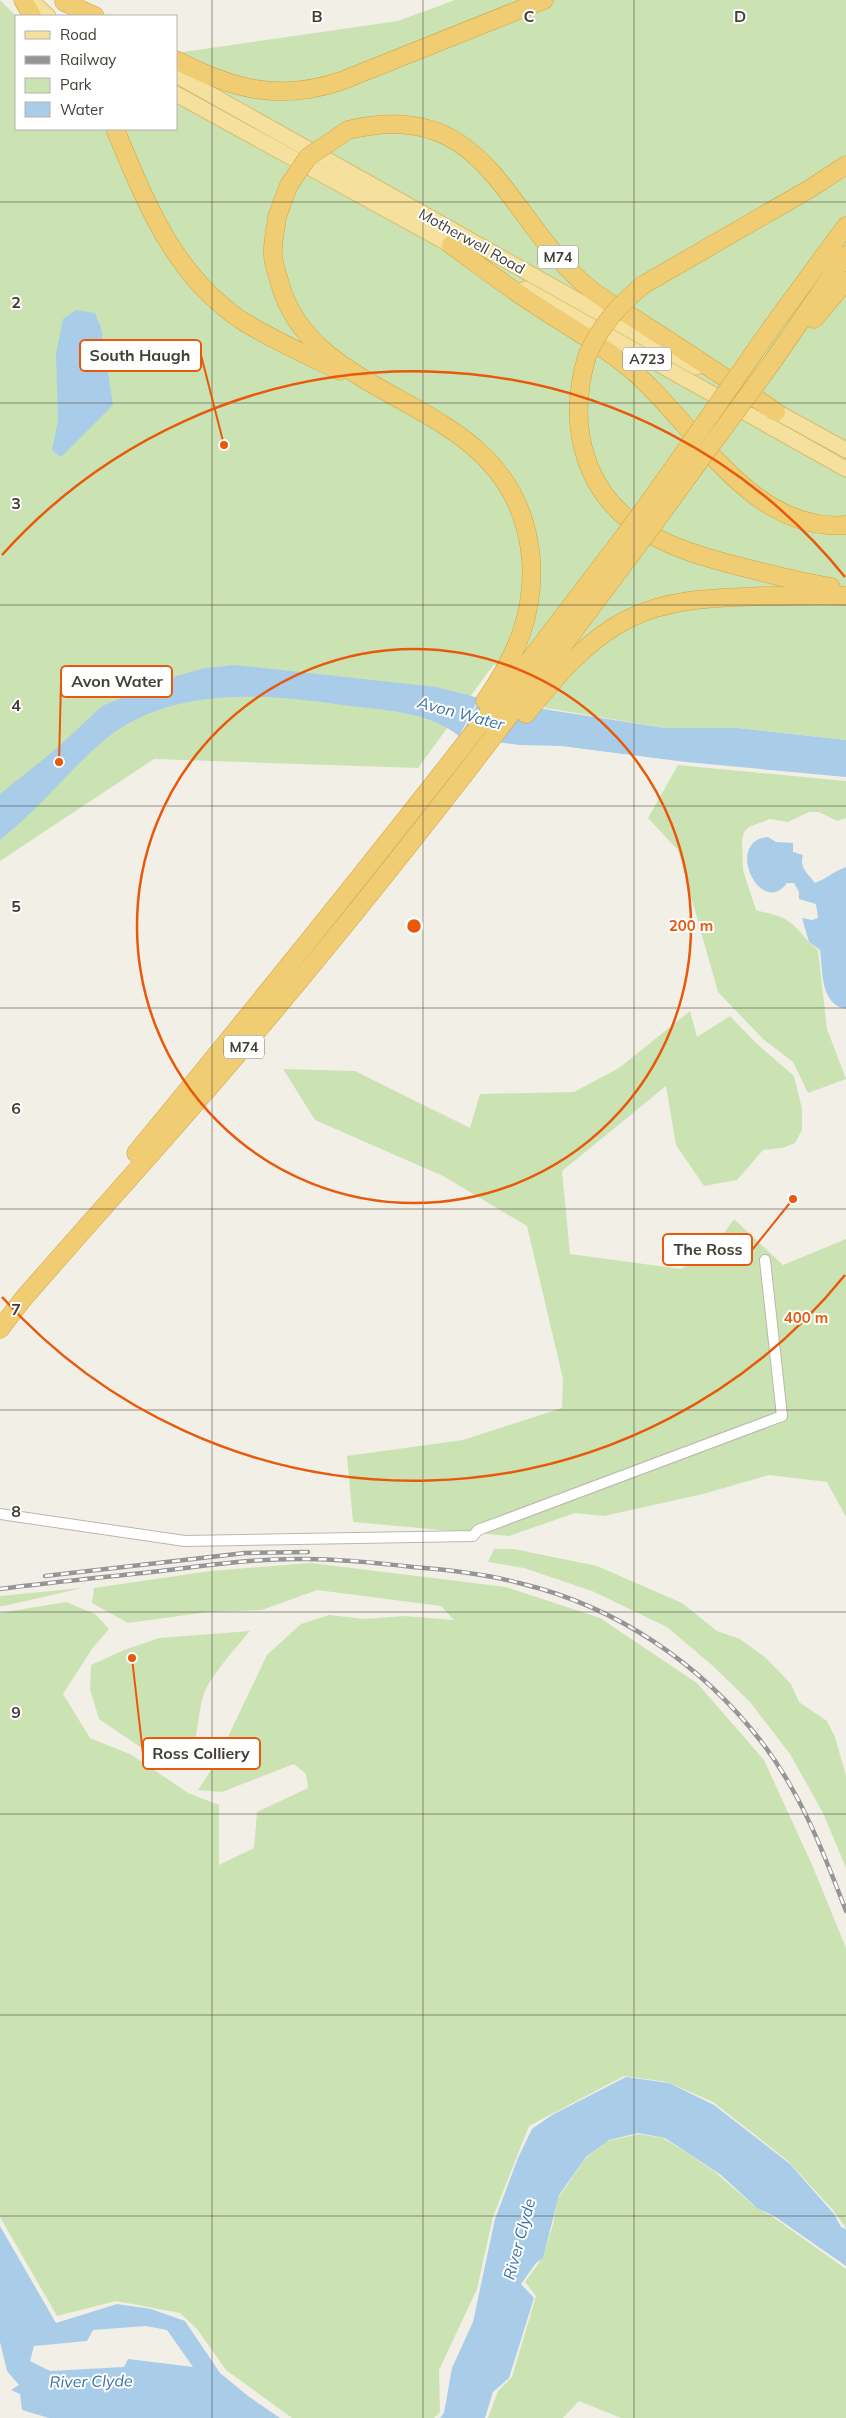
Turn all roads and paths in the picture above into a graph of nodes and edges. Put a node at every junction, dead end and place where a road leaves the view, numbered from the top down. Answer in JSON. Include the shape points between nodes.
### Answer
{"nodes":[{"id":1,"x":23,"y":0,"type":"edge"},
{"id":2,"x":30,"y":0,"type":"edge"},
{"id":3,"x":544,"y":0,"type":"edge"},
{"id":4,"x":63,"y":1,"type":"edge"},
{"id":5,"x":31,"y":15,"type":"edge"},
{"id":6,"x":47,"y":15,"type":"edge"},
{"id":7,"x":80,"y":15,"type":"edge"},
{"id":8,"x":93,"y":15,"type":"edge"},
{"id":9,"x":178,"y":61,"type":"edge"},
{"id":10,"x":178,"y":76,"type":"edge"},
{"id":11,"x":178,"y":95,"type":"edge"},
{"id":12,"x":115,"y":130,"type":"edge"},
{"id":13,"x":846,"y":165,"type":"edge"},
{"id":14,"x":846,"y":226,"type":"edge"},
{"id":15,"x":451,"y":245,"type":"junction"},
{"id":16,"x":846,"y":255,"type":"edge"},
{"id":17,"x":846,"y":281,"type":"edge"},
{"id":18,"x":773,"y":361,"type":"junction"},
{"id":19,"x":410,"y":405,"type":"junction"},
{"id":20,"x":776,"y":412,"type":"junction"},
{"id":21,"x":846,"y":450,"type":"edge"},
{"id":22,"x":846,"y":469,"type":"edge"},
{"id":23,"x":681,"y":473,"type":"junction"},
{"id":24,"x":846,"y":525,"type":"edge"},
{"id":25,"x":631,"y":540,"type":"junction"},
{"id":26,"x":846,"y":589,"type":"edge"},
{"id":27,"x":846,"y":596,"type":"edge"},
{"id":28,"x":511,"y":676,"type":"junction"},
{"id":29,"x":546,"y":680,"type":"junction"},
{"id":30,"x":765,"y":1260,"type":"dead end"},
{"id":31,"x":0,"y":1317,"type":"edge"},
{"id":32,"x":0,"y":1329,"type":"edge"},
{"id":33,"x":0,"y":1514,"type":"edge"}],
"edges":[{"from":1,"to":5,"type":"highway"},
{"from":2,"to":6,"type":"main road"},
{"from":3,"to":9,"type":"highway","via":[[314,89],[282,92],[242,87],[210,78]]},
{"from":4,"to":7,"type":"main road"},
{"from":4,"to":8,"type":"highway"},
{"from":10,"to":20,"type":"main road","name":"Motherwell Road","number":"A723"},
{"from":11,"to":15,"type":"main road","name":"Motherwell Road","number":"A723"},
{"from":12,"to":19,"type":"highway","number":"M74","via":[[153,219],[200,286],[241,320]]},
{"from":13,"to":26,"type":"highway","bridge":true,"via":[[643,285],[612,313],[595,339],[581,376],[577,404],[587,462],[598,484],[628,519],[658,539],[694,554],[786,579]]},
{"from":14,"to":23,"type":"highway","number":"M74","bridge":true,"via":[[774,324]]},
{"from":15,"to":22,"type":"main road","name":"Motherwell Road","number":"A723","via":[[584,324]]},
{"from":15,"to":24,"type":"highway","via":[[632,370],[756,497],[795,519]]},
{"from":16,"to":18,"type":"highway","number":"M74"},
{"from":17,"to":18,"type":"highway","number":"M74"},
{"from":18,"to":23,"type":"highway","number":"M74","bridge":true},
{"from":19,"to":20,"type":"highway","number":"M74","bridge":true,"via":[[343,366],[313,339],[294,316],[272,256],[277,217],[289,185],[308,157],[348,130],[370,125],[424,128],[465,146],[496,175],[538,233],[584,284]]},
{"from":19,"to":28,"type":"highway","number":"M74","via":[[477,448],[503,478],[521,514],[531,553],[532,591]]},
{"from":20,"to":21,"type":"main road","name":"Motherwell Road","number":"A723"},
{"from":23,"to":25,"type":"highway","number":"M74","bridge":true},
{"from":25,"to":28,"type":"highway","number":"M74"},
{"from":25,"to":29,"type":"highway","number":"M74"},
{"from":27,"to":29,"type":"highway","number":"M74","via":[[694,600],[648,610],[598,638]]},
{"from":28,"to":31,"type":"highway","number":"M74","via":[[343,900]]},
{"from":29,"to":32,"type":"highway","number":"M74","via":[[258,1030]]},
{"from":30,"to":33,"type":"street","via":[[782,1416],[478,1530],[473,1536],[185,1541]]}]}
